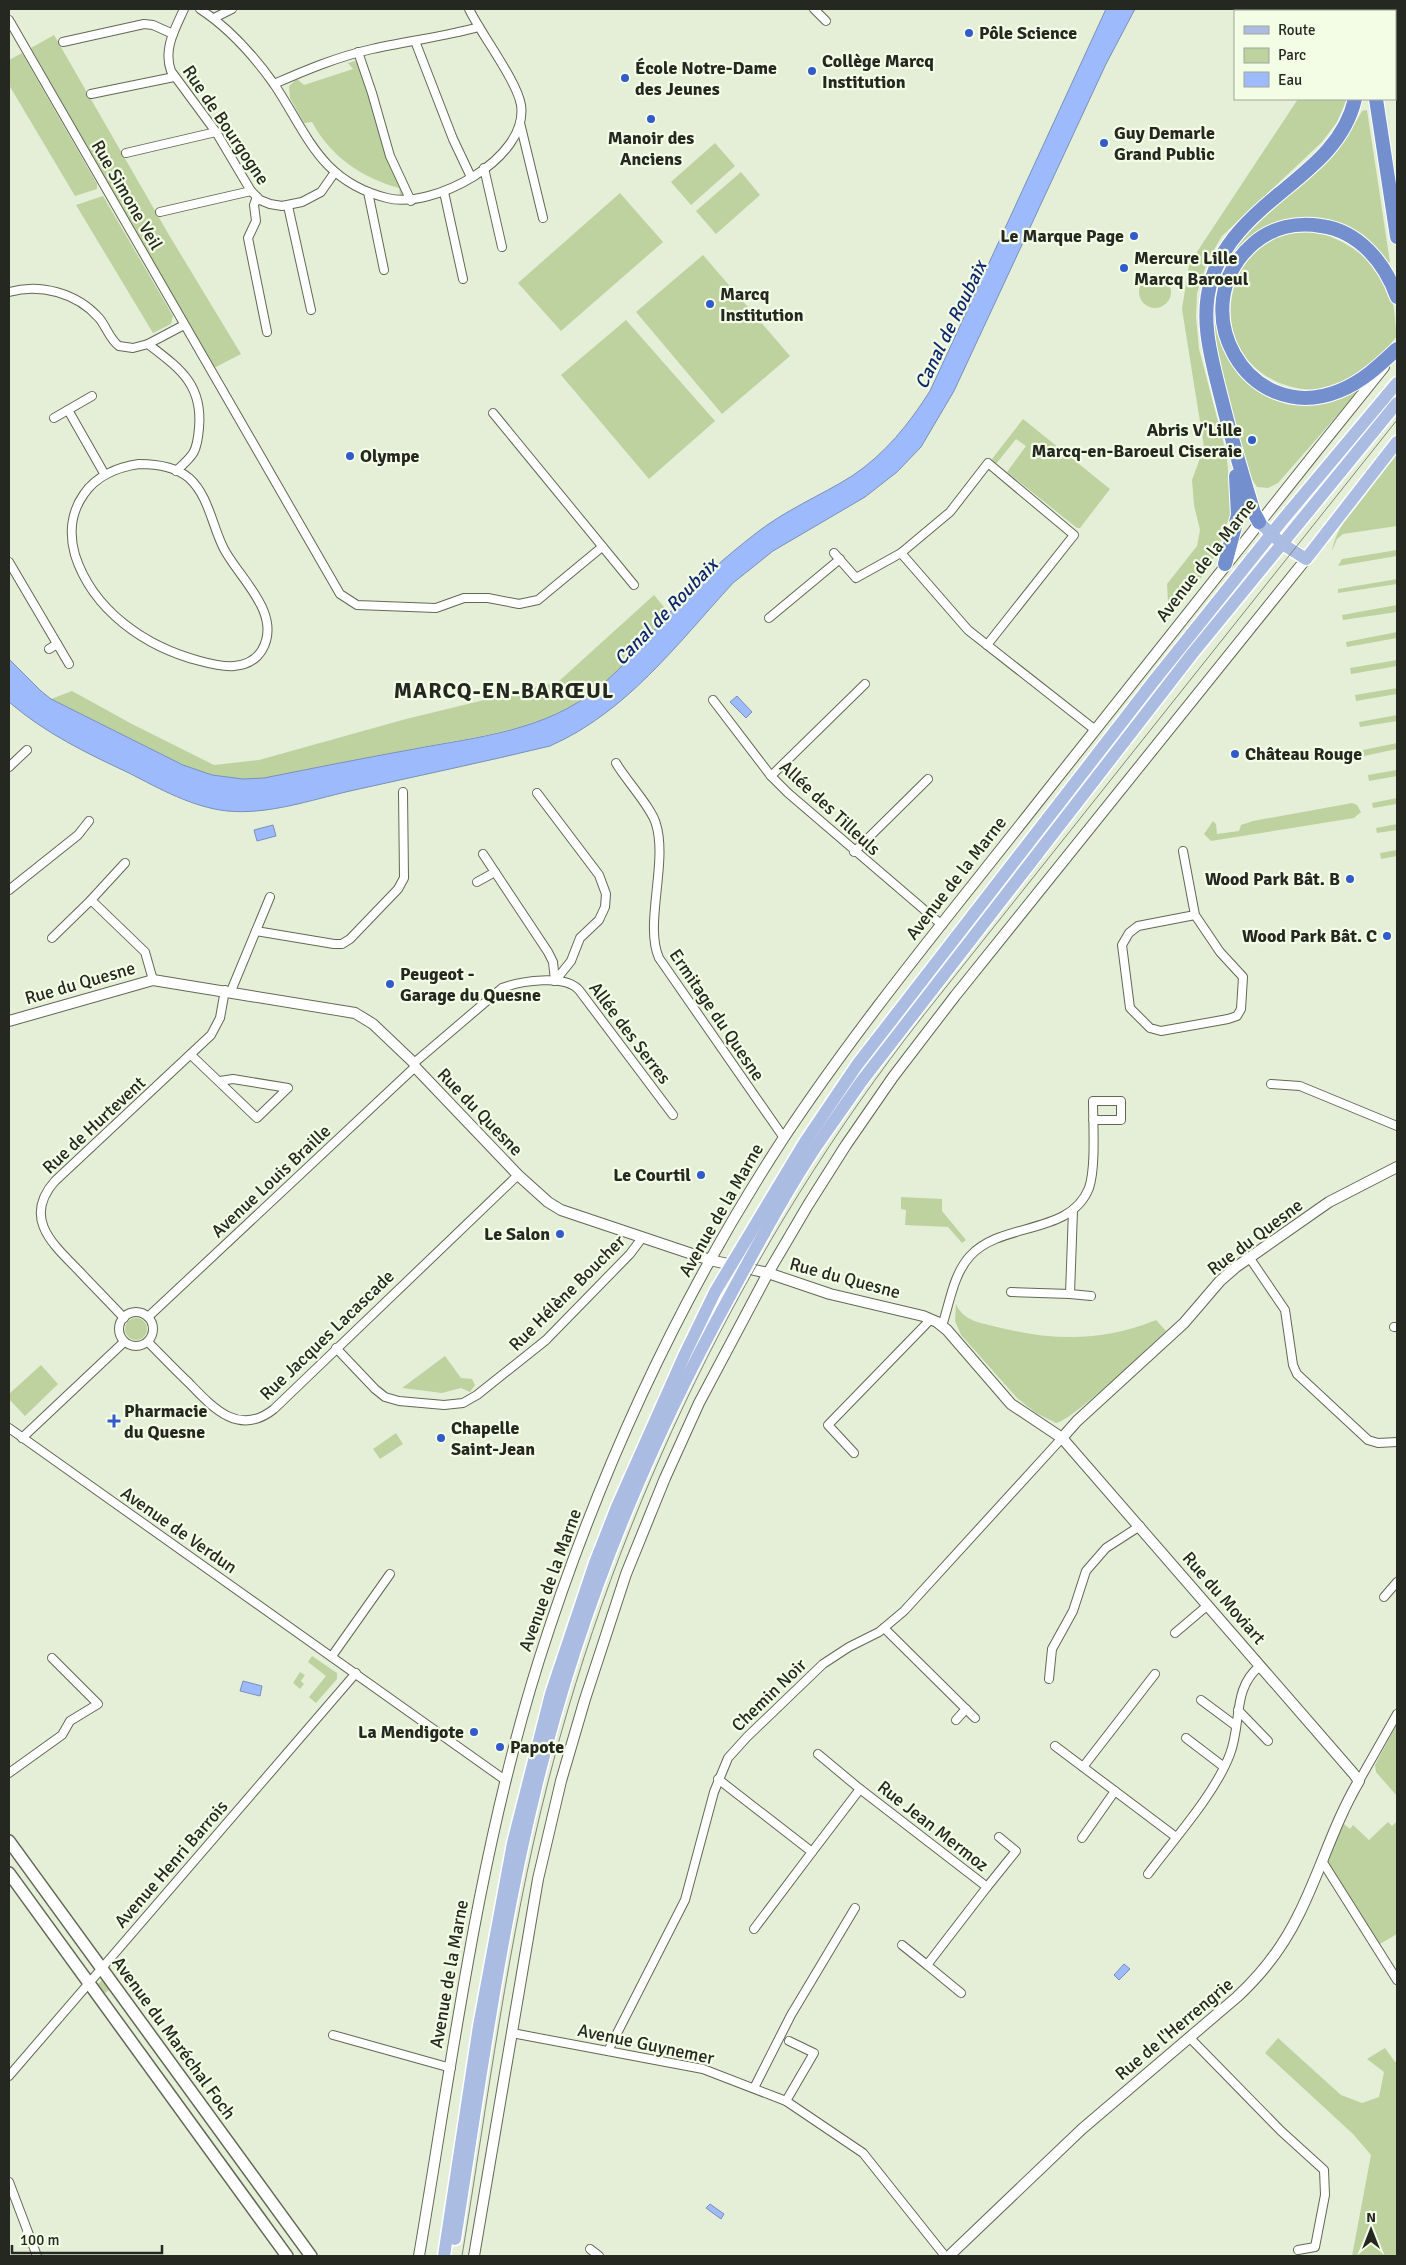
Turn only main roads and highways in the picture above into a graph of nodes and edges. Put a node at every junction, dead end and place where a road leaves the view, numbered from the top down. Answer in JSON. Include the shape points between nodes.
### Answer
{"nodes":[{"id":1,"x":1355,"y":100,"type":"edge"},
{"id":2,"x":1376,"y":100,"type":"edge"},
{"id":3,"x":1397,"y":237,"type":"edge"},
{"id":4,"x":1397,"y":297,"type":"edge"},
{"id":5,"x":1397,"y":350,"type":"edge"},
{"id":6,"x":1397,"y":383,"type":"edge"},
{"id":7,"x":1397,"y":403,"type":"edge"},
{"id":8,"x":1397,"y":442,"type":"edge"},
{"id":9,"x":1234,"y":448,"type":"junction"},
{"id":10,"x":1259,"y":522,"type":"joint"},
{"id":11,"x":1276,"y":539,"type":"junction"},
{"id":12,"x":1225,"y":564,"type":"road end"},
{"id":13,"x":9,"y":1841,"type":"edge"},
{"id":14,"x":9,"y":1873,"type":"edge"},
{"id":15,"x":450,"y":2210,"type":"junction"},
{"id":16,"x":450,"y":2255,"type":"edge"},
{"id":17,"x":287,"y":2256,"type":"edge"},
{"id":18,"x":311,"y":2256,"type":"edge"},
{"id":19,"x":440,"y":2256,"type":"edge"}],
"edges":[{"from":1,"to":9,"type":"highway","via":[[1346,126],[1332,147],[1244,226],[1225,250],[1212,278],[1207,303],[1208,336]]},
{"from":2,"to":3,"type":"highway"},
{"from":4,"to":5,"type":"highway","via":[[1382,267],[1359,242],[1327,226],[1297,225],[1271,232],[1245,251],[1229,274],[1222,311],[1227,339],[1243,368],[1262,384],[1284,394],[1310,397],[1338,391],[1364,378]]},
{"from":6,"to":11,"type":"main road","name":"Avenue de la Marne"},
{"from":7,"to":11,"type":"main road","name":"Avenue de la Marne"},
{"from":8,"to":11,"type":"main road","via":[[1306,559]]},
{"from":9,"to":10,"type":"highway"},
{"from":9,"to":12,"type":"highway","via":[[1238,508],[1234,537]]},
{"from":10,"to":11,"type":"main road"},
{"from":11,"to":15,"type":"main road","name":"Avenue de la Marne","via":[[1082,772],[857,1065],[730,1264],[685,1354],[628,1480],[595,1563],[557,1677],[513,1843],[479,2026]]},
{"from":11,"to":16,"type":"main road","name":"Avenue de la Marne","via":[[1180,669],[888,1045],[815,1148],[744,1268],[686,1377],[610,1553],[566,1679],[536,1789],[502,1952]]},
{"from":13,"to":18,"type":"main road","name":"Avenue du Maréchal Foch"},
{"from":14,"to":17,"type":"main road","name":"Avenue du Maréchal Foch"},
{"from":15,"to":16,"type":"main road","name":"Avenue de la Marne"},
{"from":15,"to":19,"type":"main road"}]}
